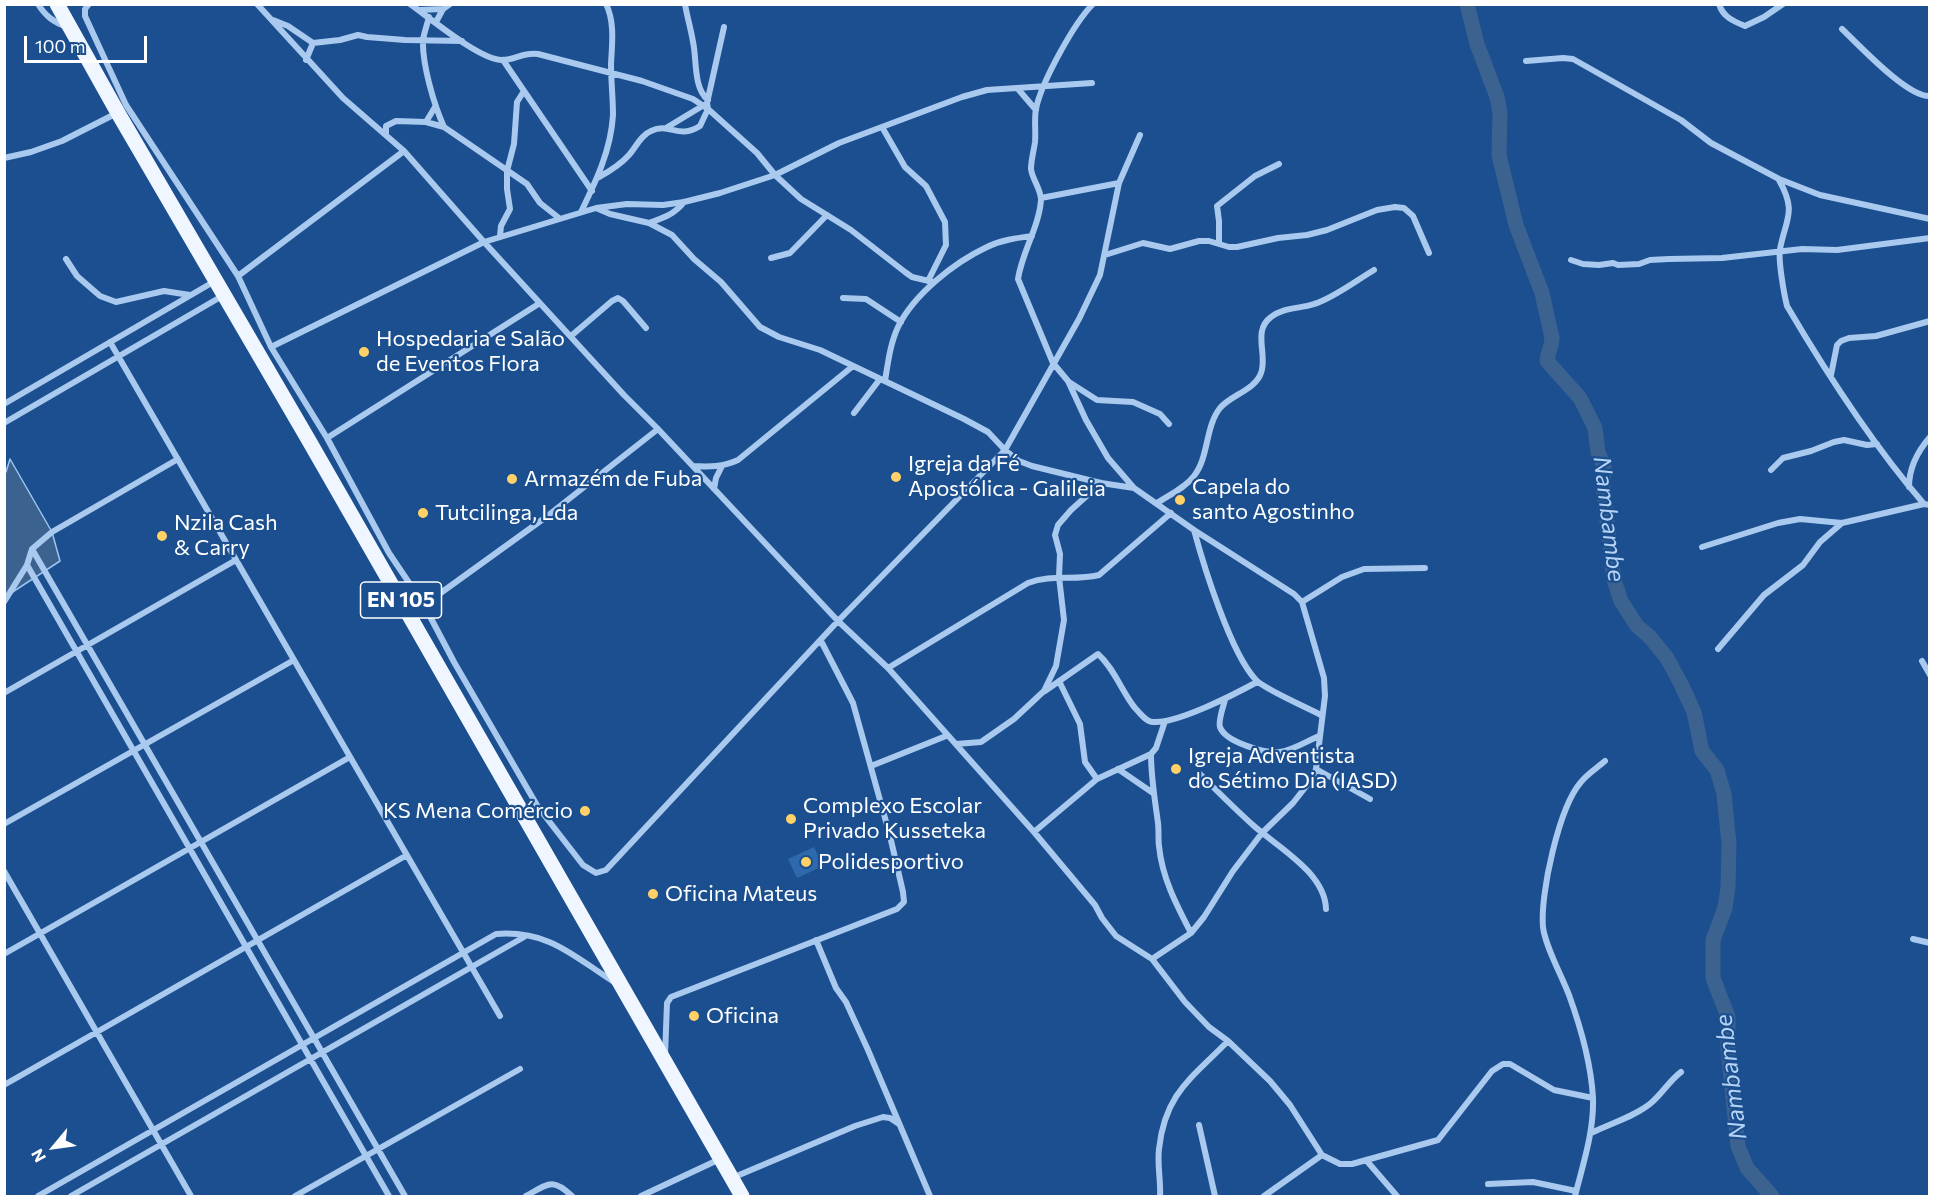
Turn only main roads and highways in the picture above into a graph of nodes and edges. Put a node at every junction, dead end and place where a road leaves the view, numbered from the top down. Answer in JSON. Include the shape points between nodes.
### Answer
{"nodes":[{"id":1,"x":57,"y":4,"type":"edge"},
{"id":2,"x":742,"y":1197,"type":"edge"}],
"edges":[{"from":1,"to":2,"type":"main road","number":"EN 105","via":[[122,109],[216,281]]}]}
